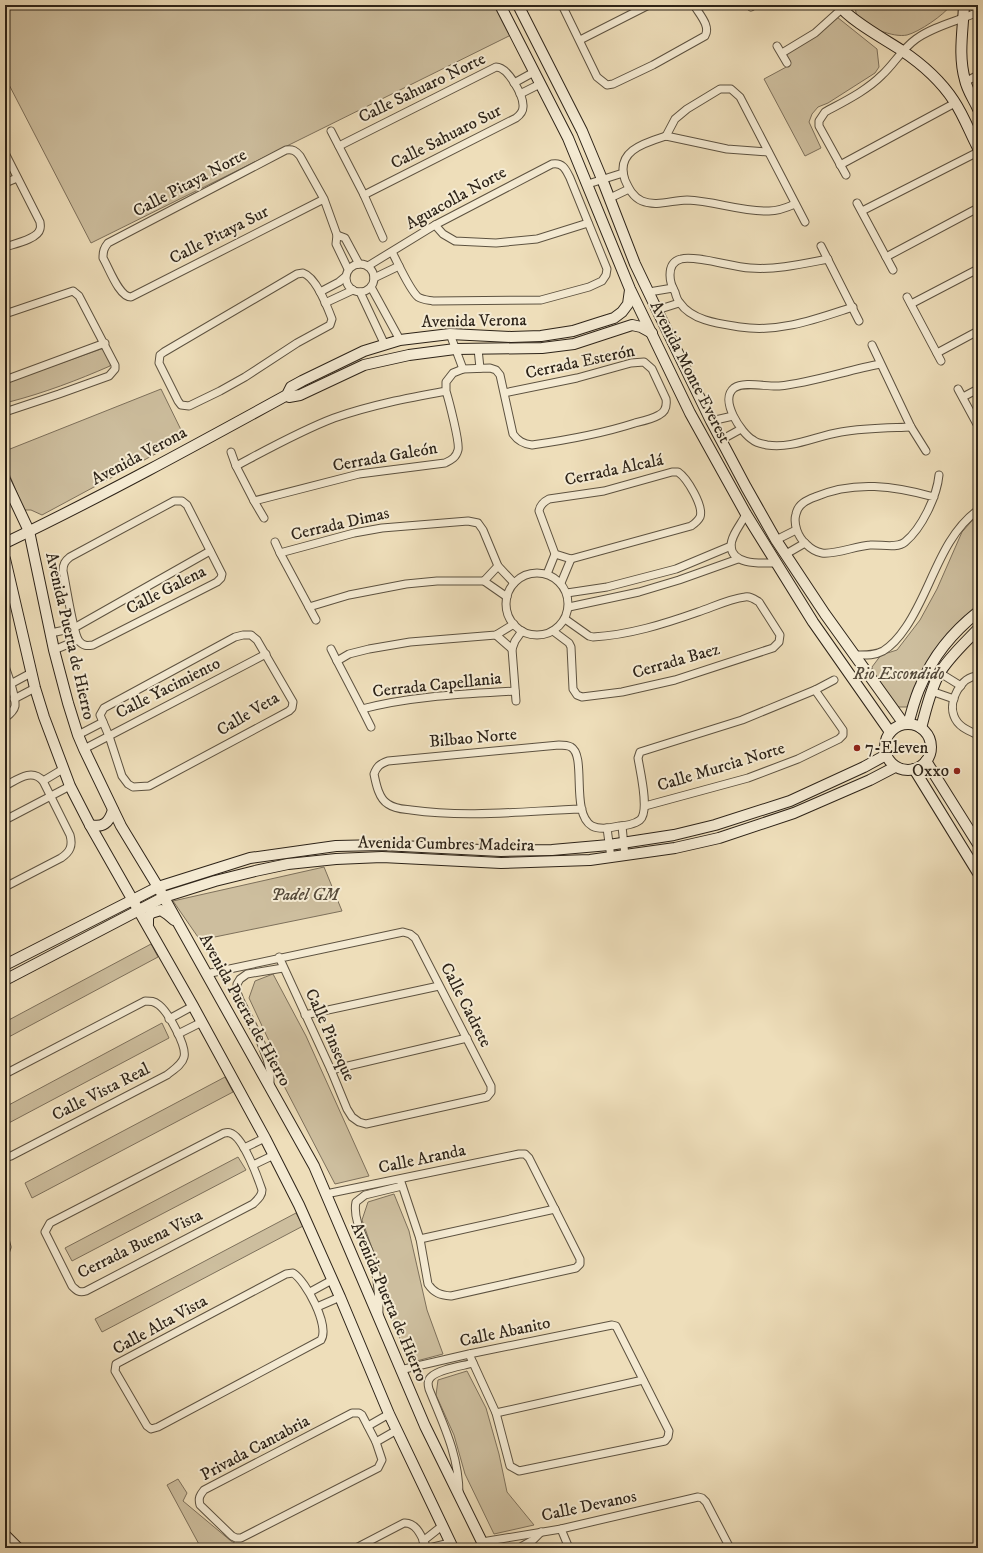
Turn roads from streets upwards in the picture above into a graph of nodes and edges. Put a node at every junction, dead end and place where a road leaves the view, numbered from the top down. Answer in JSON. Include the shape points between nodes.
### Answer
{"nodes":[{"id":1,"x":500,"y":5,"type":"edge"},
{"id":2,"x":518,"y":5,"type":"edge"},
{"id":3,"x":562,"y":5,"type":"edge"},
{"id":4,"x":649,"y":5,"type":"edge"},
{"id":5,"x":694,"y":5,"type":"edge"},
{"id":6,"x":964,"y":5,"type":"edge"},
{"id":7,"x":842,"y":6,"type":"edge"},
{"id":8,"x":978,"y":12,"type":"edge"},
{"id":9,"x":964,"y":19,"type":"junction"},
{"id":10,"x":580,"y":40,"type":"junction"},
{"id":11,"x":777,"y":46,"type":"dead end"},
{"id":12,"x":902,"y":51,"type":"junction"},
{"id":13,"x":782,"y":53,"type":"junction"},
{"id":14,"x":787,"y":63,"type":"dead end"},
{"id":15,"x":548,"y":66,"type":"junction"},
{"id":16,"x":534,"y":72,"type":"junction"},
{"id":17,"x":978,"y":75,"type":"edge"},
{"id":18,"x":965,"y":82,"type":"junction"},
{"id":19,"x":540,"y":84,"type":"junction"},
{"id":20,"x":517,"y":88,"type":"junction"},
{"id":21,"x":955,"y":103,"type":"junction"},
{"id":22,"x":978,"y":109,"type":"edge"},
{"id":23,"x":331,"y":131,"type":"dead end"},
{"id":24,"x":666,"y":136,"type":"junction"},
{"id":25,"x":339,"y":146,"type":"junction"},
{"id":26,"x":978,"y":148,"type":"edge"},
{"id":27,"x":768,"y":152,"type":"junction"},
{"id":28,"x":978,"y":152,"type":"edge"},
{"id":29,"x":5,"y":154,"type":"edge"},
{"id":30,"x":840,"y":165,"type":"junction"},
{"id":31,"x":623,"y":173,"type":"junction"},
{"id":32,"x":846,"y":175,"type":"dead end"},
{"id":33,"x":17,"y":178,"type":"junction"},
{"id":34,"x":602,"y":179,"type":"junction"},
{"id":35,"x":5,"y":183,"type":"edge"},
{"id":36,"x":588,"y":184,"type":"junction"},
{"id":37,"x":629,"y":189,"type":"junction"},
{"id":38,"x":364,"y":196,"type":"junction"},
{"id":39,"x":610,"y":198,"type":"junction"},
{"id":40,"x":324,"y":199,"type":"junction"},
{"id":41,"x":857,"y":203,"type":"dead end"},
{"id":42,"x":795,"y":204,"type":"junction"},
{"id":43,"x":978,"y":208,"type":"edge"},
{"id":44,"x":862,"y":211,"type":"junction"},
{"id":45,"x":805,"y":222,"type":"dead end"},
{"id":46,"x":588,"y":223,"type":"junction"},
{"id":47,"x":435,"y":225,"type":"junction"},
{"id":48,"x":337,"y":235,"type":"junction"},
{"id":49,"x":383,"y":238,"type":"dead end"},
{"id":50,"x":629,"y":246,"type":"junction"},
{"id":51,"x":821,"y":246,"type":"dead end"},
{"id":52,"x":5,"y":247,"type":"edge"},
{"id":53,"x":392,"y":252,"type":"junction"},
{"id":54,"x":614,"y":252,"type":"junction"},
{"id":55,"x":886,"y":257,"type":"junction"},
{"id":56,"x":828,"y":259,"type":"junction"},
{"id":57,"x":360,"y":264,"type":"junction"},
{"id":58,"x":368,"y":266,"type":"junction"},
{"id":59,"x":399,"y":266,"type":"junction"},
{"id":60,"x":348,"y":269,"type":"junction"},
{"id":61,"x":978,"y":269,"type":"edge"},
{"id":62,"x":893,"y":270,"type":"dead end"},
{"id":63,"x":346,"y":277,"type":"junction"},
{"id":64,"x":374,"y":278,"type":"junction"},
{"id":65,"x":371,"y":287,"type":"junction"},
{"id":66,"x":630,"y":289,"type":"junction"},
{"id":67,"x":353,"y":290,"type":"junction"},
{"id":68,"x":674,"y":291,"type":"junction"},
{"id":69,"x":320,"y":292,"type":"junction"},
{"id":70,"x":360,"y":292,"type":"junction"},
{"id":71,"x":649,"y":292,"type":"junction"},
{"id":72,"x":128,"y":297,"type":"joint"},
{"id":73,"x":907,"y":297,"type":"dead end"},
{"id":74,"x":325,"y":303,"type":"junction"},
{"id":75,"x":680,"y":303,"type":"junction"},
{"id":76,"x":911,"y":304,"type":"junction"},
{"id":77,"x":853,"y":307,"type":"junction"},
{"id":78,"x":657,"y":310,"type":"junction"},
{"id":79,"x":5,"y":314,"type":"edge"},
{"id":80,"x":614,"y":318,"type":"junction"},
{"id":81,"x":859,"y":321,"type":"dead end"},
{"id":82,"x":620,"y":330,"type":"junction"},
{"id":83,"x":978,"y":331,"type":"edge"},
{"id":84,"x":450,"y":334,"type":"junction"},
{"id":85,"x":652,"y":334,"type":"junction"},
{"id":86,"x":400,"y":340,"type":"junction"},
{"id":87,"x":105,"y":343,"type":"junction"},
{"id":88,"x":384,"y":343,"type":"junction"},
{"id":89,"x":872,"y":344,"type":"dead end"},
{"id":90,"x":456,"y":349,"type":"junction"},
{"id":91,"x":478,"y":349,"type":"junction"},
{"id":92,"x":937,"y":353,"type":"junction"},
{"id":93,"x":942,"y":361,"type":"dead end"},
{"id":94,"x":880,"y":364,"type":"junction"},
{"id":95,"x":684,"y":365,"type":"junction"},
{"id":96,"x":480,"y":368,"type":"junction"},
{"id":97,"x":463,"y":369,"type":"junction"},
{"id":98,"x":670,"y":371,"type":"junction"},
{"id":99,"x":5,"y":380,"type":"edge"},
{"id":100,"x":958,"y":389,"type":"dead end"},
{"id":101,"x":978,"y":389,"type":"edge"},
{"id":102,"x":446,"y":391,"type":"junction"},
{"id":103,"x":504,"y":393,"type":"junction"},
{"id":104,"x":287,"y":394,"type":"junction"},
{"id":105,"x":963,"y":397,"type":"junction"},
{"id":106,"x":5,"y":412,"type":"edge"},
{"id":107,"x":733,"y":416,"type":"junction"},
{"id":108,"x":711,"y":422,"type":"junction"},
{"id":109,"x":978,"y":426,"type":"edge"},
{"id":110,"x":911,"y":427,"type":"junction"},
{"id":111,"x":741,"y":429,"type":"junction"},
{"id":112,"x":720,"y":440,"type":"junction"},
{"id":113,"x":926,"y":451,"type":"dead end"},
{"id":114,"x":231,"y":452,"type":"dead end"},
{"id":115,"x":236,"y":466,"type":"junction"},
{"id":116,"x":939,"y":475,"type":"dead end"},
{"id":117,"x":5,"y":480,"type":"edge"},
{"id":118,"x":746,"y":487,"type":"junction"},
{"id":119,"x":735,"y":494,"type":"junction"},
{"id":120,"x":934,"y":497,"type":"junction"},
{"id":121,"x":254,"y":501,"type":"junction"},
{"id":122,"x":978,"y":510,"type":"edge"},
{"id":123,"x":746,"y":514,"type":"junction"},
{"id":124,"x":264,"y":518,"type":"dead end"},
{"id":125,"x":796,"y":530,"type":"junction"},
{"id":126,"x":29,"y":531,"type":"junction"},
{"id":127,"x":776,"y":540,"type":"junction"},
{"id":128,"x":274,"y":542,"type":"dead end"},
{"id":129,"x":5,"y":543,"type":"edge"},
{"id":130,"x":805,"y":543,"type":"junction"},
{"id":131,"x":765,"y":545,"type":"junction"},
{"id":132,"x":731,"y":546,"type":"junction"},
{"id":133,"x":210,"y":551,"type":"junction"},
{"id":134,"x":280,"y":554,"type":"junction"},
{"id":135,"x":555,"y":554,"type":"junction"},
{"id":136,"x":786,"y":554,"type":"junction"},
{"id":137,"x":5,"y":559,"type":"edge"},
{"id":138,"x":571,"y":559,"type":"junction"},
{"id":139,"x":738,"y":559,"type":"junction"},
{"id":140,"x":776,"y":563,"type":"junction"},
{"id":141,"x":498,"y":566,"type":"junction"},
{"id":142,"x":547,"y":574,"type":"junction"},
{"id":143,"x":484,"y":581,"type":"junction"},
{"id":144,"x":514,"y":583,"type":"junction"},
{"id":145,"x":561,"y":583,"type":"junction"},
{"id":146,"x":567,"y":593,"type":"junction"},
{"id":147,"x":507,"y":597,"type":"junction"},
{"id":148,"x":309,"y":607,"type":"junction"},
{"id":149,"x":568,"y":607,"type":"junction"},
{"id":150,"x":978,"y":612,"type":"edge"},
{"id":151,"x":565,"y":619,"type":"junction"},
{"id":152,"x":316,"y":620,"type":"dead end"},
{"id":153,"x":514,"y":624,"type":"junction"},
{"id":154,"x":74,"y":628,"type":"junction"},
{"id":155,"x":978,"y":629,"type":"edge"},
{"id":156,"x":522,"y":631,"type":"junction"},
{"id":157,"x":553,"y":631,"type":"junction"},
{"id":158,"x":51,"y":634,"type":"junction"},
{"id":159,"x":496,"y":635,"type":"junction"},
{"id":160,"x":78,"y":640,"type":"junction"},
{"id":161,"x":331,"y":649,"type":"dead end"},
{"id":162,"x":512,"y":649,"type":"junction"},
{"id":163,"x":54,"y":650,"type":"junction"},
{"id":164,"x":266,"y":654,"type":"junction"},
{"id":165,"x":854,"y":655,"type":"junction"},
{"id":166,"x":337,"y":661,"type":"junction"},
{"id":167,"x":5,"y":666,"type":"edge"},
{"id":168,"x":31,"y":673,"type":"junction"},
{"id":169,"x":940,"y":673,"type":"junction"},
{"id":170,"x":978,"y":676,"type":"edge"},
{"id":171,"x":834,"y":680,"type":"dead end"},
{"id":172,"x":8,"y":685,"type":"edge"},
{"id":173,"x":35,"y":688,"type":"junction"},
{"id":174,"x":815,"y":690,"type":"junction"},
{"id":175,"x":515,"y":691,"type":"junction"},
{"id":176,"x":931,"y":691,"type":"junction"},
{"id":177,"x":957,"y":692,"type":"junction"},
{"id":178,"x":14,"y":699,"type":"junction"},
{"id":179,"x":516,"y":701,"type":"dead end"},
{"id":180,"x":362,"y":709,"type":"junction"},
{"id":181,"x":5,"y":718,"type":"edge"},
{"id":182,"x":103,"y":722,"type":"junction"},
{"id":183,"x":906,"y":724,"type":"junction"},
{"id":184,"x":371,"y":727,"type":"dead end"},
{"id":185,"x":921,"y":728,"type":"junction"},
{"id":186,"x":890,"y":732,"type":"junction"},
{"id":187,"x":78,"y":734,"type":"junction"},
{"id":188,"x":978,"y":735,"type":"edge"},
{"id":189,"x":109,"y":736,"type":"junction"},
{"id":190,"x":84,"y":749,"type":"junction"},
{"id":191,"x":886,"y":755,"type":"junction"},
{"id":192,"x":926,"y":761,"type":"junction"},
{"id":193,"x":895,"y":766,"type":"junction"},
{"id":194,"x":63,"y":769,"type":"junction"},
{"id":195,"x":914,"y":769,"type":"junction"},
{"id":196,"x":43,"y":781,"type":"junction"},
{"id":197,"x":5,"y":786,"type":"edge"},
{"id":198,"x":70,"y":786,"type":"junction"},
{"id":199,"x":50,"y":797,"type":"junction"},
{"id":200,"x":645,"y":806,"type":"junction"},
{"id":201,"x":582,"y":809,"type":"junction"},
{"id":202,"x":114,"y":810,"type":"junction"},
{"id":203,"x":5,"y":820,"type":"edge"},
{"id":204,"x":90,"y":825,"type":"junction"},
{"id":205,"x":122,"y":826,"type":"junction"},
{"id":206,"x":622,"y":826,"type":"junction"},
{"id":207,"x":607,"y":828,"type":"junction"},
{"id":208,"x":99,"y":841,"type":"junction"},
{"id":209,"x":624,"y":843,"type":"junction"},
{"id":210,"x":978,"y":843,"type":"edge"},
{"id":211,"x":609,"y":845,"type":"junction"},
{"id":212,"x":625,"y":856,"type":"junction"},
{"id":213,"x":610,"y":858,"type":"junction"},
{"id":214,"x":978,"y":873,"type":"edge"},
{"id":215,"x":158,"y":886,"type":"junction"},
{"id":216,"x":5,"y":887,"type":"edge"},
{"id":217,"x":164,"y":897,"type":"junction"},
{"id":218,"x":133,"y":899,"type":"junction"},
{"id":219,"x":139,"y":910,"type":"junction"},
{"id":220,"x":148,"y":924,"type":"junction"},
{"id":221,"x":182,"y":929,"type":"junction"},
{"id":222,"x":279,"y":957,"type":"junction"},
{"id":223,"x":5,"y":965,"type":"edge"},
{"id":224,"x":283,"y":968,"type":"junction"},
{"id":225,"x":206,"y":974,"type":"junction"},
{"id":226,"x":5,"y":980,"type":"edge"},
{"id":227,"x":439,"y":986,"type":"junction"},
{"id":228,"x":193,"y":1006,"type":"junction"},
{"id":229,"x":305,"y":1015,"type":"junction"},
{"id":230,"x":169,"y":1019,"type":"junction"},
{"id":231,"x":202,"y":1022,"type":"junction"},
{"id":232,"x":178,"y":1034,"type":"junction"},
{"id":233,"x":466,"y":1038,"type":"junction"},
{"id":234,"x":331,"y":1070,"type":"junction"},
{"id":235,"x":5,"y":1074,"type":"edge"},
{"id":236,"x":270,"y":1088,"type":"junction"},
{"id":237,"x":359,"y":1122,"type":"joint"},
{"id":238,"x":265,"y":1138,"type":"junction"},
{"id":239,"x":244,"y":1148,"type":"junction"},
{"id":240,"x":5,"y":1155,"type":"edge"},
{"id":241,"x":274,"y":1155,"type":"junction"},
{"id":242,"x":253,"y":1165,"type":"junction"},
{"id":243,"x":401,"y":1182,"type":"junction"},
{"id":244,"x":326,"y":1194,"type":"junction"},
{"id":245,"x":555,"y":1209,"type":"junction"},
{"id":246,"x":5,"y":1239,"type":"edge"},
{"id":247,"x":420,"y":1239,"type":"junction"},
{"id":248,"x":5,"y":1253,"type":"edge"},
{"id":249,"x":332,"y":1280,"type":"junction"},
{"id":250,"x":310,"y":1292,"type":"junction"},
{"id":251,"x":340,"y":1297,"type":"junction"},
{"id":252,"x":317,"y":1307,"type":"junction"},
{"id":253,"x":379,"y":1318,"type":"junction"},
{"id":254,"x":470,"y":1354,"type":"junction"},
{"id":255,"x":474,"y":1363,"type":"junction"},
{"id":256,"x":400,"y":1370,"type":"junction"},
{"id":257,"x":643,"y":1380,"type":"junction"},
{"id":258,"x":496,"y":1413,"type":"junction"},
{"id":259,"x":390,"y":1414,"type":"junction"},
{"id":260,"x":368,"y":1426,"type":"junction"},
{"id":261,"x":397,"y":1430,"type":"junction"},
{"id":262,"x":376,"y":1442,"type":"junction"},
{"id":263,"x":459,"y":1494,"type":"junction"},
{"id":264,"x":442,"y":1526,"type":"junction"},
{"id":265,"x":561,"y":1528,"type":"junction"},
{"id":266,"x":541,"y":1532,"type":"junction"},
{"id":267,"x":5,"y":1535,"type":"edge"},
{"id":268,"x":423,"y":1541,"type":"junction"},
{"id":269,"x":452,"y":1545,"type":"edge"},
{"id":270,"x":483,"y":1545,"type":"edge"},
{"id":271,"x":18,"y":1548,"type":"edge"},
{"id":272,"x":356,"y":1548,"type":"edge"},
{"id":273,"x":428,"y":1548,"type":"edge"},
{"id":274,"x":519,"y":1548,"type":"edge"},
{"id":275,"x":569,"y":1548,"type":"edge"},
{"id":276,"x":730,"y":1548,"type":"edge"}],
"edges":[{"from":1,"to":16,"type":"street","name":"Avenida Monte Everest"},
{"from":2,"to":15,"type":"street","name":"Avenida Monte Everest"},
{"from":3,"to":10,"type":"street"},
{"from":4,"to":10,"type":"street"},
{"from":5,"to":10,"type":"street","via":[[707,27],[705,36],[613,84],[607,85],[597,77]]},
{"from":6,"to":9,"type":"street"},
{"from":7,"to":12,"type":"street","via":[[862,24]]},
{"from":7,"to":13,"type":"street","via":[[815,33]]},
{"from":8,"to":9,"type":"street"},
{"from":9,"to":12,"type":"street","via":[[927,32]]},
{"from":9,"to":18,"type":"street","via":[[960,48]]},
{"from":11,"to":13,"type":"street"},
{"from":12,"to":21,"type":"street","via":[[943,85]]},
{"from":12,"to":30,"type":"street","via":[[873,84],[825,112],[819,121],[821,133]]},
{"from":13,"to":14,"type":"street"},
{"from":15,"to":16,"type":"street"},
{"from":15,"to":34,"type":"street","name":"Avenida Monte Everest","via":[[582,131]]},
{"from":16,"to":19,"type":"street","name":"Avenida Monte Everest"},
{"from":16,"to":20,"type":"street"},
{"from":17,"to":18,"type":"street"},
{"from":18,"to":22,"type":"street"},
{"from":19,"to":20,"type":"street","name":"Calle Sahuaro Sur"},
{"from":19,"to":36,"type":"street","name":"Avenida Monte Everest"},
{"from":20,"to":25,"type":"street","name":"Calle Sahuaro Norte","via":[[503,69],[496,67]]},
{"from":20,"to":38,"type":"street","name":"Calle Sahuaro Sur","via":[[523,107],[516,118]]},
{"from":21,"to":26,"type":"street"},
{"from":21,"to":30,"type":"street"},
{"from":23,"to":25,"type":"street"},
{"from":24,"to":27,"type":"street","via":[[706,145]]},
{"from":24,"to":27,"type":"street","via":[[675,119],[687,109],[720,89],[731,90],[740,97]]},
{"from":24,"to":31,"type":"street","via":[[631,151],[627,156]]},
{"from":25,"to":38,"type":"street"},
{"from":27,"to":42,"type":"street"},
{"from":28,"to":44,"type":"street"},
{"from":29,"to":33,"type":"street"},
{"from":30,"to":32,"type":"street"},
{"from":31,"to":34,"type":"street"},
{"from":31,"to":37,"type":"street"},
{"from":33,"to":35,"type":"street"},
{"from":33,"to":52,"type":"street","via":[[40,222],[41,229],[32,238]]},
{"from":34,"to":36,"type":"street"},
{"from":34,"to":39,"type":"street","name":"Avenida Monte Everest"},
{"from":36,"to":54,"type":"street","name":"Avenida Monte Everest"},
{"from":37,"to":39,"type":"street"},
{"from":37,"to":42,"type":"street","via":[[643,201],[653,203],[692,201],[767,211]]},
{"from":38,"to":49,"type":"street"},
{"from":39,"to":50,"type":"street","name":"Avenida Monte Everest"},
{"from":40,"to":48,"type":"street"},
{"from":40,"to":72,"type":"street","name":"Calle Pitaya Sur","via":[[135,296]]},
{"from":40,"to":72,"type":"street","name":"Calle Pitaya Norte","via":[[297,151],[286,150],[108,243],[104,247],[103,258],[121,292]]},
{"from":41,"to":44,"type":"street"},
{"from":42,"to":45,"type":"street"},
{"from":43,"to":55,"type":"street"},
{"from":44,"to":55,"type":"street"},
{"from":46,"to":47,"type":"street","via":[[537,238],[496,244],[455,241],[443,234]]},
{"from":46,"to":47,"type":"street","name":"Aguacolla Norte","via":[[565,168],[560,164],[552,164]]},
{"from":46,"to":59,"type":"street","via":[[607,269],[606,275],[602,281],[589,287],[541,300],[424,300],[413,291]]},
{"from":47,"to":53,"type":"street","name":"Aguacolla Norte"},
{"from":48,"to":57,"type":"street","via":[[345,238]]},
{"from":48,"to":60,"type":"street","via":[[336,244]]},
{"from":50,"to":54,"type":"street"},
{"from":50,"to":71,"type":"street","name":"Avenida Monte Everest"},
{"from":51,"to":56,"type":"street"},
{"from":53,"to":58,"type":"street","name":"Aguacolla Norte"},
{"from":53,"to":59,"type":"street"},
{"from":54,"to":66,"type":"street","name":"Avenida Monte Everest"},
{"from":55,"to":62,"type":"street"},
{"from":56,"to":68,"type":"street","via":[[764,269],[679,259],[671,266]]},
{"from":56,"to":77,"type":"street"},
{"from":57,"to":58,"type":"street"},
{"from":57,"to":60,"type":"street"},
{"from":58,"to":64,"type":"street"},
{"from":59,"to":64,"type":"street"},
{"from":60,"to":63,"type":"street"},
{"from":61,"to":76,"type":"street"},
{"from":63,"to":67,"type":"street","via":[[347,285]]},
{"from":63,"to":69,"type":"street"},
{"from":64,"to":65,"type":"street"},
{"from":65,"to":70,"type":"street"},
{"from":65,"to":86,"type":"street"},
{"from":66,"to":80,"type":"street","name":"Avenida Verona","via":[[628,304]]},
{"from":66,"to":85,"type":"street","name":"Avenida Monte Everest"},
{"from":67,"to":70,"type":"street"},
{"from":67,"to":74,"type":"street"},
{"from":68,"to":71,"type":"street"},
{"from":68,"to":75,"type":"street"},
{"from":69,"to":74,"type":"street"},
{"from":69,"to":74,"type":"street","via":[[308,274],[297,274],[164,352],[159,363],[178,401],[185,406],[194,404],[246,377],[297,343],[328,328],[332,319]]},
{"from":70,"to":88,"type":"street"},
{"from":71,"to":78,"type":"street","name":"Avenida Monte Everest"},
{"from":73,"to":76,"type":"street"},
{"from":75,"to":77,"type":"street","via":[[690,313],[706,320],[760,329],[802,324]]},
{"from":75,"to":78,"type":"street"},
{"from":76,"to":92,"type":"street"},
{"from":77,"to":81,"type":"street"},
{"from":78,"to":95,"type":"street","name":"Avenida Monte Everest"},
{"from":79,"to":87,"type":"street","via":[[73,291],[79,296]]},
{"from":80,"to":82,"type":"street"},
{"from":80,"to":84,"type":"street","name":"Avenida Verona","via":[[541,336]]},
{"from":82,"to":85,"type":"street","name":"Avenida Verona","via":[[636,325]]},
{"from":82,"to":91,"type":"street","name":"Avenida Verona","via":[[555,347]]},
{"from":83,"to":92,"type":"street"},
{"from":84,"to":86,"type":"street","name":"Avenida Verona"},
{"from":84,"to":90,"type":"street"},
{"from":85,"to":98,"type":"street","name":"Avenida Monte Everest"},
{"from":86,"to":88,"type":"street","name":"Avenida Verona"},
{"from":87,"to":99,"type":"street"},
{"from":87,"to":106,"type":"street","via":[[115,365],[109,376]]},
{"from":88,"to":104,"type":"street","name":"Avenida Verona","via":[[302,380],[291,387]]},
{"from":89,"to":94,"type":"street"},
{"from":90,"to":91,"type":"street","name":"Avenida Verona"},
{"from":90,"to":97,"type":"street"},
{"from":90,"to":104,"type":"street","name":"Avenida Verona","via":[[364,364],[293,397]]},
{"from":91,"to":96,"type":"street"},
{"from":92,"to":93,"type":"street"},
{"from":94,"to":107,"type":"street","via":[[780,386],[744,385],[735,388],[729,397]]},
{"from":94,"to":110,"type":"street"},
{"from":95,"to":98,"type":"street"},
{"from":95,"to":108,"type":"street","name":"Avenida Monte Everest"},
{"from":96,"to":97,"type":"street","name":"Cerrada Esterón"},
{"from":96,"to":103,"type":"street","name":"Cerrada Esterón","via":[[496,370],[500,375]]},
{"from":97,"to":102,"type":"street","via":[[448,377]]},
{"from":98,"to":119,"type":"street","name":"Avenida Monte Everest"},
{"from":100,"to":105,"type":"street"},
{"from":101,"to":105,"type":"street"},
{"from":102,"to":115,"type":"street","via":[[391,402],[333,419]]},
{"from":102,"to":121,"type":"street","name":"Cerrada Galeón","via":[[458,447],[455,457],[451,460],[359,474]]},
{"from":103,"to":103,"type":"street","name":"Cerrada Esterón","via":[[513,434],[524,444],[532,445],[579,438],[619,428],[660,415],[666,404],[652,370],[644,362]]},
{"from":104,"to":126,"type":"street","name":"Avenida Verona","via":[[59,518]]},
{"from":105,"to":109,"type":"street"},
{"from":107,"to":108,"type":"street"},
{"from":107,"to":111,"type":"street"},
{"from":108,"to":112,"type":"street","name":"Avenida Monte Everest"},
{"from":110,"to":111,"type":"street","via":[[840,432],[789,445],[766,445],[752,440]]},
{"from":110,"to":113,"type":"street"},
{"from":111,"to":112,"type":"street"},
{"from":112,"to":118,"type":"street","name":"Avenida Monte Everest"},
{"from":114,"to":115,"type":"street"},
{"from":115,"to":121,"type":"street"},
{"from":116,"to":120,"type":"street"},
{"from":117,"to":126,"type":"street","name":"Avenida Puerta de Hierro"},
{"from":118,"to":119,"type":"street"},
{"from":118,"to":127,"type":"street","name":"Avenida Monte Everest"},
{"from":119,"to":123,"type":"street","name":"Avenida Monte Everest"},
{"from":120,"to":125,"type":"street","via":[[898,488],[855,486],[822,494],[801,504],[795,517]]},
{"from":120,"to":130,"type":"street","via":[[917,529],[900,545],[867,545],[822,553]]},
{"from":121,"to":124,"type":"street"},
{"from":122,"to":165,"type":"street","via":[[954,535],[920,605],[891,646],[871,655]]},
{"from":123,"to":131,"type":"street","name":"Avenida Monte Everest"},
{"from":123,"to":132,"type":"street"},
{"from":125,"to":127,"type":"street"},
{"from":125,"to":130,"type":"street"},
{"from":126,"to":129,"type":"street","name":"Avenida Verona"},
{"from":126,"to":158,"type":"street","name":"Avenida Puerta de Hierro"},
{"from":127,"to":131,"type":"street"},
{"from":127,"to":136,"type":"street","name":"Avenida Monte Everest"},
{"from":128,"to":134,"type":"street"},
{"from":130,"to":136,"type":"street"},
{"from":131,"to":140,"type":"street","name":"Avenida Monte Everest"},
{"from":132,"to":139,"type":"street"},
{"from":132,"to":146,"type":"street","via":[[676,569],[607,587]]},
{"from":133,"to":154,"type":"street"},
{"from":133,"to":154,"type":"street","name":"Calle Galena","via":[[187,505],[182,501],[174,501],[70,557],[65,561],[63,571]]},
{"from":133,"to":160,"type":"street","name":"Calle Galena","via":[[222,574],[217,582],[93,645],[87,646]]},
{"from":134,"to":141,"type":"street","name":"Cerrada Dimas","via":[[354,533],[382,528],[468,521],[478,523],[483,530]]},
{"from":134,"to":148,"type":"street","name":"Cerrada Dimas"},
{"from":135,"to":138,"type":"street"},
{"from":135,"to":138,"type":"street","name":"Cerrada Alcalá","via":[[539,511],[544,502],[604,491],[672,472],[678,472],[687,481],[701,509],[700,517],[691,526]]},
{"from":135,"to":142,"type":"street"},
{"from":136,"to":165,"type":"street","name":"Avenida Monte Everest"},
{"from":137,"to":168,"type":"street"},
{"from":138,"to":145,"type":"street"},
{"from":139,"to":140,"type":"street","via":[[756,564]]},
{"from":139,"to":149,"type":"street","via":[[639,592]]},
{"from":140,"to":186,"type":"street","name":"Avenida Monte Everest","via":[[827,643]]},
{"from":141,"to":143,"type":"street"},
{"from":141,"to":144,"type":"street","name":"Cerrada Dimas"},
{"from":142,"to":144,"type":"street","via":[[530,574]]},
{"from":142,"to":145,"type":"street"},
{"from":143,"to":147,"type":"street"},
{"from":143,"to":148,"type":"street","via":[[406,584],[349,595]]},
{"from":144,"to":147,"type":"street"},
{"from":145,"to":146,"type":"street"},
{"from":146,"to":149,"type":"street"},
{"from":147,"to":153,"type":"street","via":[[508,612]]},
{"from":148,"to":152,"type":"street","name":"Cerrada Dimas"},
{"from":149,"to":151,"type":"street"},
{"from":150,"to":183,"type":"street","via":[[946,643],[920,686]]},
{"from":151,"to":157,"type":"street"},
{"from":151,"to":157,"type":"street","name":"Cerrada Baez","via":[[589,636],[599,637],[661,625],[746,597],[754,599],[761,606],[780,635],[779,642],[773,648],[675,680],[622,692],[582,697],[573,689],[569,642]]},
{"from":153,"to":156,"type":"street"},
{"from":153,"to":159,"type":"street"},
{"from":154,"to":158,"type":"street"},
{"from":154,"to":160,"type":"street","name":"Calle Galena"},
{"from":155,"to":169,"type":"street"},
{"from":156,"to":157,"type":"street","via":[[532,635],[543,635]]},
{"from":156,"to":162,"type":"street","name":"Cerrada Capellania"},
{"from":158,"to":163,"type":"street","name":"Avenida Puerta de Hierro"},
{"from":159,"to":162,"type":"street","name":"Cerrada Capellania"},
{"from":159,"to":166,"type":"street","via":[[403,643],[348,654]]},
{"from":160,"to":163,"type":"street"},
{"from":161,"to":166,"type":"street","name":"Cerrada Capellania"},
{"from":162,"to":175,"type":"street","name":"Cerrada Capellania"},
{"from":163,"to":187,"type":"street","name":"Avenida Puerta de Hierro"},
{"from":164,"to":182,"type":"street","name":"Calle Veta","via":[[251,635],[235,637],[104,708],[100,715]]},
{"from":164,"to":189,"type":"street","name":"Calle Yacimiento"},
{"from":164,"to":189,"type":"street","name":"Calle Veta","via":[[293,702],[292,708],[149,786],[133,787],[128,784],[122,776]]},
{"from":165,"to":183,"type":"street","name":"Avenida Monte Everest"},
{"from":166,"to":180,"type":"street","name":"Cerrada Capellania"},
{"from":167,"to":172,"type":"street"},
{"from":168,"to":172,"type":"street"},
{"from":168,"to":173,"type":"street"},
{"from":169,"to":176,"type":"street"},
{"from":169,"to":177,"type":"street"},
{"from":170,"to":177,"type":"street","via":[[967,679]]},
{"from":171,"to":174,"type":"street","name":"Calle Murcia Norte"},
{"from":172,"to":178,"type":"street"},
{"from":173,"to":178,"type":"street"},
{"from":173,"to":194,"type":"street"},
{"from":174,"to":200,"type":"street","name":"Calle Murcia Norte","via":[[742,720],[640,752],[638,758]]},
{"from":174,"to":200,"type":"street","name":"Calle Murcia Norte","via":[[843,730],[843,735],[839,739],[798,759],[748,778]]},
{"from":175,"to":179,"type":"street","name":"Cerrada Capellania"},
{"from":175,"to":180,"type":"street","name":"Cerrada Capellania","via":[[391,703]]},
{"from":176,"to":177,"type":"street"},
{"from":176,"to":185,"type":"street"},
{"from":177,"to":188,"type":"street","via":[[952,709],[954,717],[959,725]]},
{"from":178,"to":181,"type":"street","via":[[15,706]]},
{"from":180,"to":184,"type":"street"},
{"from":182,"to":187,"type":"street","name":"Calle Yacimiento"},
{"from":182,"to":189,"type":"street","name":"Calle Veta"},
{"from":183,"to":185,"type":"street"},
{"from":183,"to":186,"type":"street"},
{"from":185,"to":192,"type":"street","via":[[928,734],[931,743]]},
{"from":186,"to":191,"type":"street","via":[[884,747]]},
{"from":187,"to":190,"type":"street","name":"Avenida Puerta de Hierro"},
{"from":189,"to":190,"type":"street","name":"Calle Yacimiento"},
{"from":190,"to":202,"type":"street","name":"Avenida Puerta de Hierro"},
{"from":191,"to":193,"type":"street","via":[[889,762]]},
{"from":191,"to":209,"type":"street","name":"Avenida Cumbres Madeira","via":[[829,784],[765,810],[674,835]]},
{"from":192,"to":195,"type":"street"},
{"from":192,"to":210,"type":"street"},
{"from":193,"to":195,"type":"street","via":[[904,770]]},
{"from":193,"to":212,"type":"street","name":"Avenida Cumbres Madeira","via":[[834,796],[765,823],[719,838]]},
{"from":194,"to":196,"type":"street"},
{"from":194,"to":198,"type":"street"},
{"from":195,"to":214,"type":"street"},
{"from":196,"to":197,"type":"street","via":[[35,775],[25,776]]},
{"from":196,"to":199,"type":"street"},
{"from":198,"to":199,"type":"street"},
{"from":198,"to":204,"type":"street"},
{"from":199,"to":203,"type":"street"},
{"from":199,"to":216,"type":"street","via":[[70,835],[71,848],[61,858]]},
{"from":200,"to":206,"type":"street","name":"Calle Murcia Norte","via":[[639,820]]},
{"from":201,"to":201,"type":"street","name":"Bilbao Norte","via":[[577,755],[568,746],[388,761],[382,763],[374,774],[382,798],[393,807],[471,814]]},
{"from":201,"to":207,"type":"street","via":[[587,821],[593,826]]},
{"from":202,"to":204,"type":"street","via":[[106,824],[96,827]]},
{"from":202,"to":205,"type":"street","name":"Avenida Puerta de Hierro"},
{"from":204,"to":208,"type":"street"},
{"from":205,"to":208,"type":"street","via":[[108,828]]},
{"from":205,"to":215,"type":"street","name":"Avenida Puerta de Hierro"},
{"from":206,"to":207,"type":"street","name":"Calle Murcia Norte"},
{"from":206,"to":209,"type":"street"},
{"from":207,"to":211,"type":"street"},
{"from":208,"to":218,"type":"street"},
{"from":209,"to":211,"type":"street","name":"Avenida Cumbres Madeira"},
{"from":209,"to":212,"type":"street"},
{"from":211,"to":213,"type":"street"},
{"from":211,"to":215,"type":"street","name":"Avenida Cumbres Madeira","via":[[501,851],[382,845],[336,846],[250,858]]},
{"from":212,"to":213,"type":"street","name":"Avenida Cumbres Madeira"},
{"from":213,"to":217,"type":"street","name":"Avenida Cumbres Madeira","via":[[501,864],[382,857],[336,859],[288,864],[254,871]]},
{"from":215,"to":217,"type":"street","name":"Avenida Puerta de Hierro"},
{"from":215,"to":218,"type":"street","name":"Avenida Cumbres Madeira"},
{"from":217,"to":219,"type":"street","name":"Avenida Cumbres Madeira"},
{"from":217,"to":221,"type":"street","name":"Avenida Puerta de Hierro"},
{"from":218,"to":219,"type":"street"},
{"from":218,"to":223,"type":"street","name":"Avenida Cumbres Madeira"},
{"from":219,"to":220,"type":"street"},
{"from":219,"to":226,"type":"street","name":"Avenida Cumbres Madeira"},
{"from":220,"to":221,"type":"street","via":[[151,913],[161,910]]},
{"from":220,"to":228,"type":"street"},
{"from":221,"to":225,"type":"street","name":"Avenida Puerta de Hierro"},
{"from":222,"to":224,"type":"street","name":"Calle Pinseque"},
{"from":222,"to":225,"type":"street"},
{"from":222,"to":227,"type":"street","name":"Calle Cadrete","via":[[403,932],[414,938]]},
{"from":224,"to":229,"type":"street","name":"Calle Pinseque"},
{"from":224,"to":236,"type":"street","via":[[247,974],[237,984],[240,1000],[268,1060]]},
{"from":225,"to":236,"type":"street","name":"Avenida Puerta de Hierro"},
{"from":227,"to":229,"type":"street"},
{"from":227,"to":233,"type":"street","name":"Calle Cadrete"},
{"from":228,"to":230,"type":"street"},
{"from":228,"to":231,"type":"street"},
{"from":229,"to":234,"type":"street","name":"Calle Pinseque"},
{"from":230,"to":232,"type":"street","name":"Calle Vista Real"},
{"from":230,"to":235,"type":"street","name":"Calle Vista Real","via":[[160,1006],[153,1001],[145,1001]]},
{"from":231,"to":232,"type":"street"},
{"from":231,"to":238,"type":"street"},
{"from":232,"to":240,"type":"street","name":"Calle Vista Real","via":[[184,1057],[180,1065],[167,1075],[11,1156]]},
{"from":233,"to":234,"type":"street"},
{"from":233,"to":237,"type":"street","name":"Calle Cadrete","via":[[491,1086],[491,1092],[487,1097],[366,1124]]},
{"from":234,"to":237,"type":"street","name":"Calle Pinseque","via":[[347,1109]]},
{"from":236,"to":244,"type":"street","name":"Avenida Puerta de Hierro","via":[[314,1166]]},
{"from":238,"to":239,"type":"street"},
{"from":238,"to":241,"type":"street"},
{"from":239,"to":242,"type":"street","name":"Cerrada Buena Vista"},
{"from":239,"to":242,"type":"street","name":"Cerrada Buena Vista","via":[[235,1136],[224,1133],[50,1223],[45,1232],[72,1286],[76,1291],[86,1291],[254,1204],[262,1190]]},
{"from":241,"to":242,"type":"street"},
{"from":241,"to":249,"type":"street","via":[[299,1204]]},
{"from":243,"to":244,"type":"street","name":"Calle Aranda"},
{"from":243,"to":245,"type":"street","name":"Calle Aranda","via":[[525,1154],[530,1158]]},
{"from":243,"to":247,"type":"street"},
{"from":243,"to":253,"type":"street","name":"Calle Aranda","via":[[365,1195],[356,1202],[355,1215],[376,1273]]},
{"from":244,"to":253,"type":"street","name":"Avenida Puerta de Hierro"},
{"from":245,"to":247,"type":"street"},
{"from":245,"to":247,"type":"street","via":[[580,1259],[580,1264],[576,1268],[450,1296],[438,1294],[428,1284]]},
{"from":246,"to":248,"type":"street"},
{"from":249,"to":250,"type":"street"},
{"from":249,"to":251,"type":"street"},
{"from":250,"to":252,"type":"street","name":"Calle Alta Vista"},
{"from":250,"to":252,"type":"street","name":"Calle Alta Vista","via":[[298,1276],[293,1273],[286,1274],[118,1362],[115,1371],[144,1423],[151,1428],[158,1427],[321,1340],[324,1333]]},
{"from":251,"to":252,"type":"street"},
{"from":251,"to":259,"type":"street"},
{"from":253,"to":256,"type":"street","name":"Avenida Puerta de Hierro"},
{"from":254,"to":255,"type":"street"},
{"from":254,"to":256,"type":"street","name":"Calle Abanito"},
{"from":254,"to":257,"type":"street","name":"Calle Abanito","via":[[612,1325],[616,1326]]},
{"from":255,"to":258,"type":"street"},
{"from":255,"to":263,"type":"street","name":"Calle Abanito","via":[[439,1373],[431,1377],[428,1384],[455,1456]]},
{"from":256,"to":263,"type":"street","name":"Avenida Puerta de Hierro"},
{"from":257,"to":258,"type":"street"},
{"from":257,"to":258,"type":"street","via":[[669,1431],[665,1441],[519,1471],[510,1466]]},
{"from":259,"to":260,"type":"street"},
{"from":259,"to":261,"type":"street"},
{"from":260,"to":262,"type":"street","name":"Privada Cantabria"},
{"from":260,"to":262,"type":"street","name":"Privada Cantabria","via":[[362,1415],[352,1413],[204,1490],[200,1495],[200,1504],[232,1536],[241,1538],[378,1468],[382,1460]]},
{"from":261,"to":262,"type":"street"},
{"from":261,"to":264,"type":"street"},
{"from":263,"to":270,"type":"street","name":"Avenida Puerta de Hierro"},
{"from":264,"to":268,"type":"street"},
{"from":264,"to":269,"type":"street"},
{"from":265,"to":266,"type":"street","name":"Calle Devanos"},
{"from":265,"to":275,"type":"street"},
{"from":265,"to":276,"type":"street","name":"Calle Devanos","via":[[698,1497],[706,1502]]},
{"from":266,"to":270,"type":"street","name":"Calle Devanos"},
{"from":266,"to":274,"type":"street"},
{"from":267,"to":271,"type":"street"},
{"from":268,"to":272,"type":"street","via":[[416,1527],[404,1523]]},
{"from":268,"to":273,"type":"street"},
{"from":269,"to":273,"type":"street"}]}
